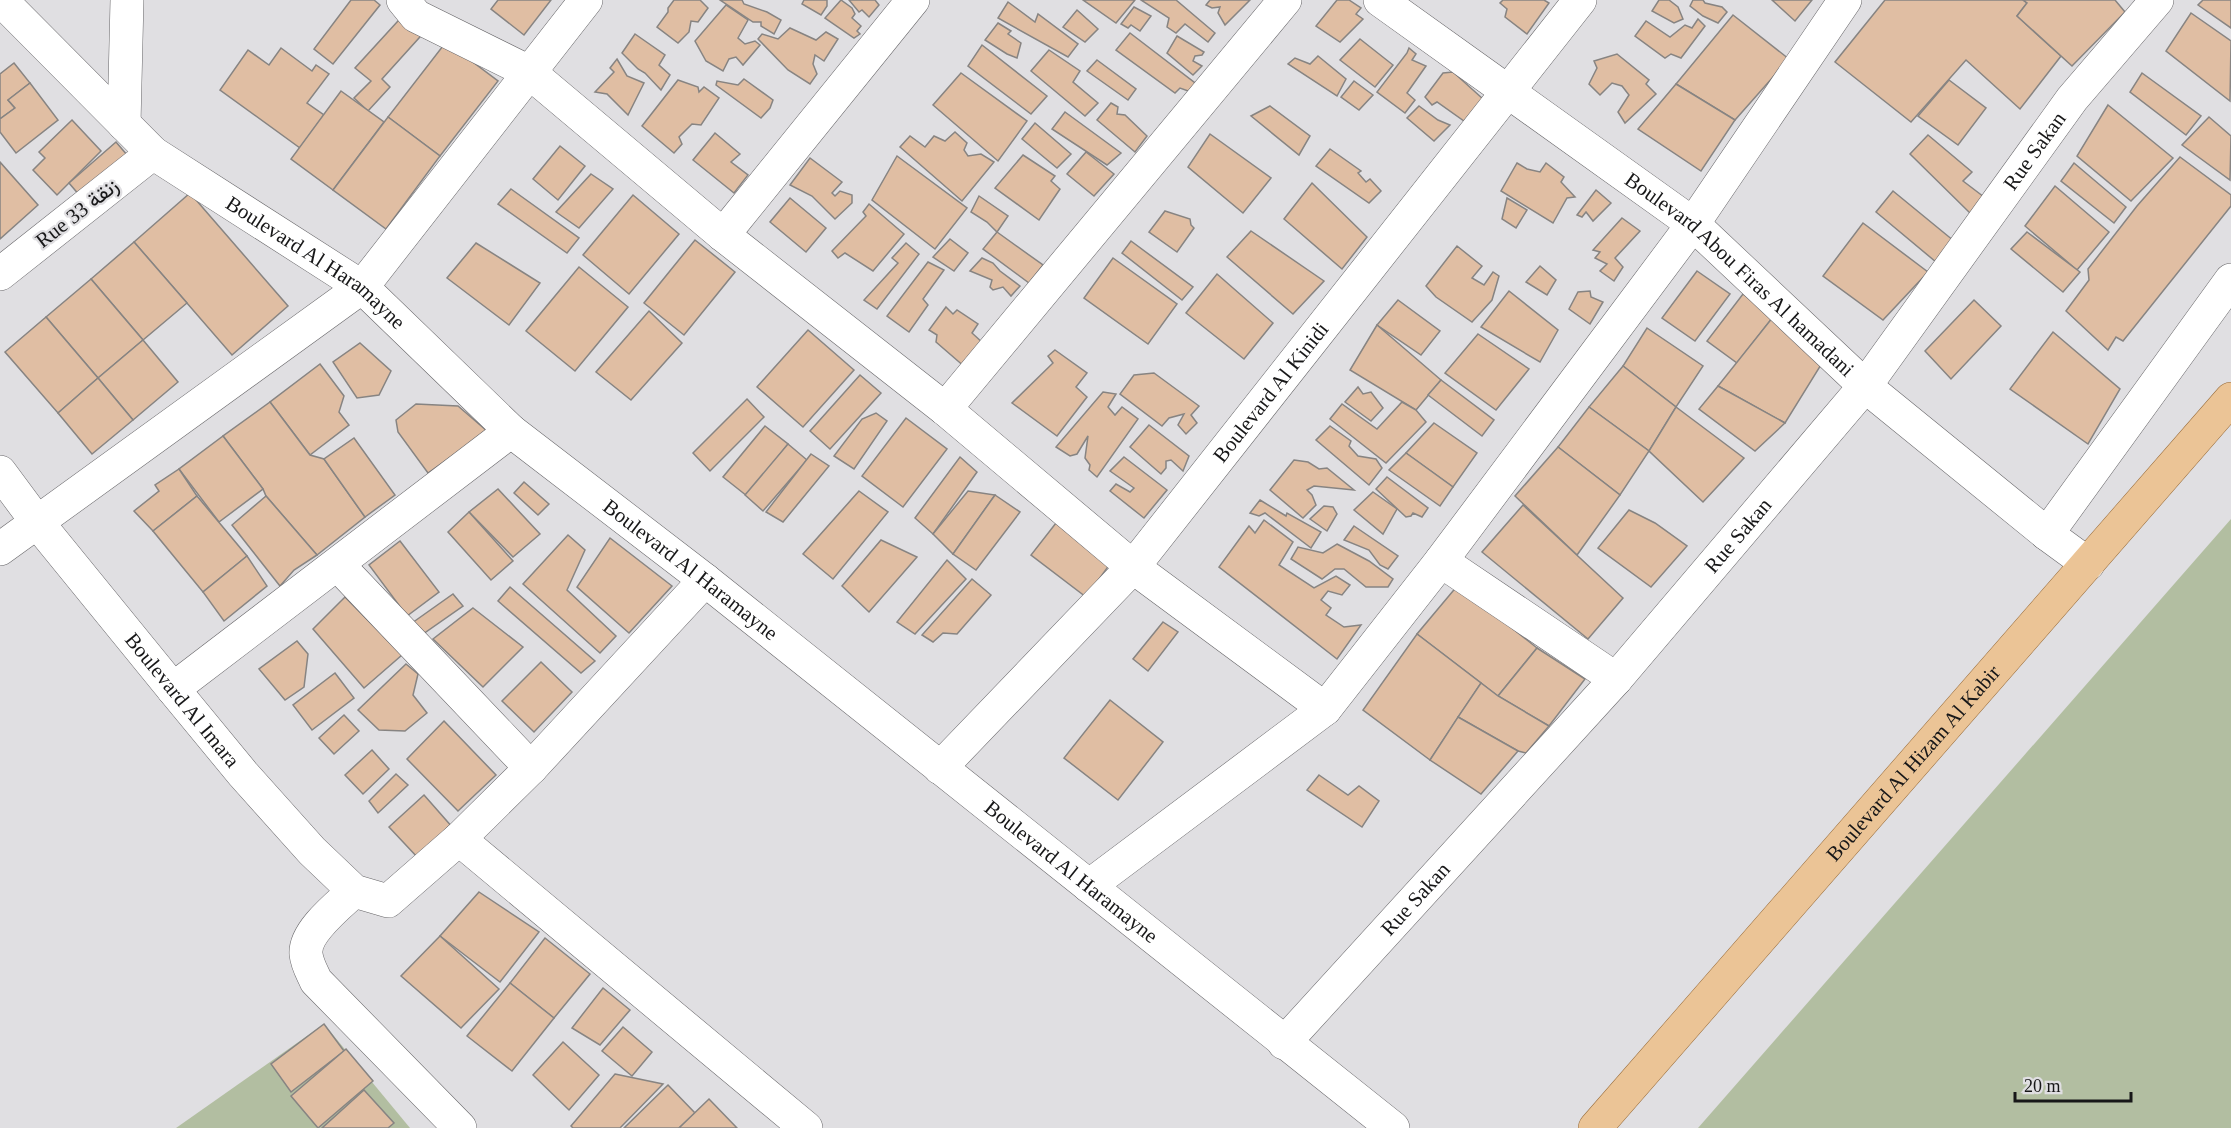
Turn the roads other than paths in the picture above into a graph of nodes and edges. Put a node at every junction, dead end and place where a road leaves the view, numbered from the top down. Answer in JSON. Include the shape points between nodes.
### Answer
{"nodes":[{"id":1,"x":127,"y":0,"type":"edge"},
{"id":2,"x":403,"y":0,"type":"edge"},
{"id":3,"x":586,"y":0,"type":"edge"},
{"id":4,"x":913,"y":0,"type":"edge"},
{"id":5,"x":1285,"y":0,"type":"edge"},
{"id":6,"x":1380,"y":0,"type":"edge"},
{"id":7,"x":1580,"y":0,"type":"edge"},
{"id":8,"x":1845,"y":0,"type":"edge"},
{"id":9,"x":2157,"y":0,"type":"edge"},
{"id":10,"x":2,"y":1,"type":"edge"},
{"id":11,"x":529,"y":72,"type":"junction"},
{"id":12,"x":1508,"y":93,"type":"junction"},
{"id":13,"x":124,"y":124,"type":"junction"},
{"id":14,"x":153,"y":153,"type":"junction"},
{"id":15,"x":1693,"y":224,"type":"junction"},
{"id":16,"x":723,"y":236,"type":"junction"},
{"id":17,"x":0,"y":274,"type":"edge"},
{"id":18,"x":2231,"y":280,"type":"edge"},
{"id":19,"x":362,"y":286,"type":"junction"},
{"id":20,"x":1865,"y":386,"type":"junction"},
{"id":21,"x":2231,"y":399,"type":"edge"},
{"id":22,"x":945,"y":409,"type":"junction"},
{"id":23,"x":511,"y":431,"type":"junction"},
{"id":24,"x":0,"y":472,"type":"edge"},
{"id":25,"x":37,"y":522,"type":"junction"},
{"id":26,"x":2047,"y":534,"type":"junction"},
{"id":27,"x":0,"y":549,"type":"edge"},
{"id":28,"x":1441,"y":561,"type":"junction"},
{"id":29,"x":2088,"y":564,"type":"junction"},
{"id":30,"x":338,"y":565,"type":"junction"},
{"id":31,"x":1132,"y":567,"type":"junction"},
{"id":32,"x":705,"y":580,"type":"junction"},
{"id":33,"x":1616,"y":679,"type":"junction"},
{"id":34,"x":173,"y":689,"type":"junction"},
{"id":35,"x":1325,"y":709,"type":"junction"},
{"id":36,"x":531,"y":768,"type":"junction"},
{"id":37,"x":940,"y":768,"type":"junction"},
{"id":38,"x":459,"y":838,"type":"junction"},
{"id":39,"x":1089,"y":886,"type":"junction"},
{"id":40,"x":354,"y":891,"type":"junction"},
{"id":41,"x":1284,"y":1043,"type":"junction"},
{"id":42,"x":460,"y":1128,"type":"edge"},
{"id":43,"x":806,"y":1128,"type":"edge"},
{"id":44,"x":1393,"y":1128,"type":"edge"},
{"id":45,"x":1595,"y":1128,"type":"edge"}],
"edges":[{"from":1,"to":13,"type":"street"},
{"from":2,"to":11,"type":"street","via":[[416,16]]},
{"from":3,"to":11,"type":"street"},
{"from":4,"to":16,"type":"street"},
{"from":5,"to":22,"type":"street"},
{"from":6,"to":12,"type":"street","name":"Boulevard Abou Firas Al hamadani"},
{"from":7,"to":12,"type":"street","name":"Boulevard Al Kinidi"},
{"from":8,"to":15,"type":"street"},
{"from":9,"to":20,"type":"street","name":"Rue Sakan","via":[[2072,99]]},
{"from":10,"to":13,"type":"street","name":"Boulevard Al Haramayne"},
{"from":11,"to":16,"type":"street"},
{"from":11,"to":19,"type":"street"},
{"from":12,"to":15,"type":"street","name":"Boulevard Abou Firas Al hamadani"},
{"from":12,"to":31,"type":"street","name":"Boulevard Al Kinidi"},
{"from":13,"to":14,"type":"street","name":"Boulevard Al Haramayne"},
{"from":14,"to":17,"type":"street","name":"Rue 33 زنقة"},
{"from":14,"to":19,"type":"street","name":"Boulevard Al Haramayne"},
{"from":15,"to":20,"type":"street","name":"Boulevard Abou Firas Al hamadani"},
{"from":15,"to":28,"type":"street"},
{"from":16,"to":22,"type":"street"},
{"from":18,"to":26,"type":"street"},
{"from":19,"to":23,"type":"street","name":"Boulevard Al Haramayne"},
{"from":19,"to":25,"type":"street"},
{"from":20,"to":26,"type":"street","name":"Boulevard Abou Firas Al hamadani"},
{"from":20,"to":33,"type":"street","name":"Rue Sakan"},
{"from":21,"to":29,"type":"main road","name":"Boulevard Al Hizam Al Kabir"},
{"from":22,"to":31,"type":"street"},
{"from":23,"to":30,"type":"street"},
{"from":23,"to":32,"type":"street","name":"Boulevard Al Haramayne"},
{"from":24,"to":25,"type":"street","name":"Boulevard Al Imara"},
{"from":25,"to":27,"type":"street"},
{"from":25,"to":34,"type":"street","name":"Boulevard Al Imara"},
{"from":26,"to":29,"type":"street","name":"Boulevard Abou Firas Al hamadani"},
{"from":28,"to":33,"type":"street"},
{"from":28,"to":35,"type":"street"},
{"from":29,"to":45,"type":"main road","name":"Boulevard Al Hizam Al Kabir"},
{"from":30,"to":34,"type":"street"},
{"from":30,"to":36,"type":"street"},
{"from":31,"to":35,"type":"street"},
{"from":31,"to":37,"type":"street","name":"Boulevard Al Kinidi"},
{"from":32,"to":36,"type":"street"},
{"from":32,"to":37,"type":"street","name":"Boulevard Al Haramayne"},
{"from":33,"to":41,"type":"street","name":"Rue Sakan"},
{"from":34,"to":40,"type":"street","name":"Boulevard Al Imara","via":[[243,774]]},
{"from":35,"to":39,"type":"street"},
{"from":36,"to":38,"type":"street"},
{"from":37,"to":39,"type":"street","name":"Boulevard Al Haramayne"},
{"from":38,"to":40,"type":"street","name":"Boulevard Al Imara","via":[[387,901]]},
{"from":38,"to":43,"type":"street"},
{"from":39,"to":41,"type":"street","name":"Boulevard Al Haramayne"},
{"from":40,"to":42,"type":"street","via":[[322,920],[310,938],[305,952],[309,966],[316,981]]},
{"from":41,"to":44,"type":"street","name":"Boulevard Al Haramayne"}]}
